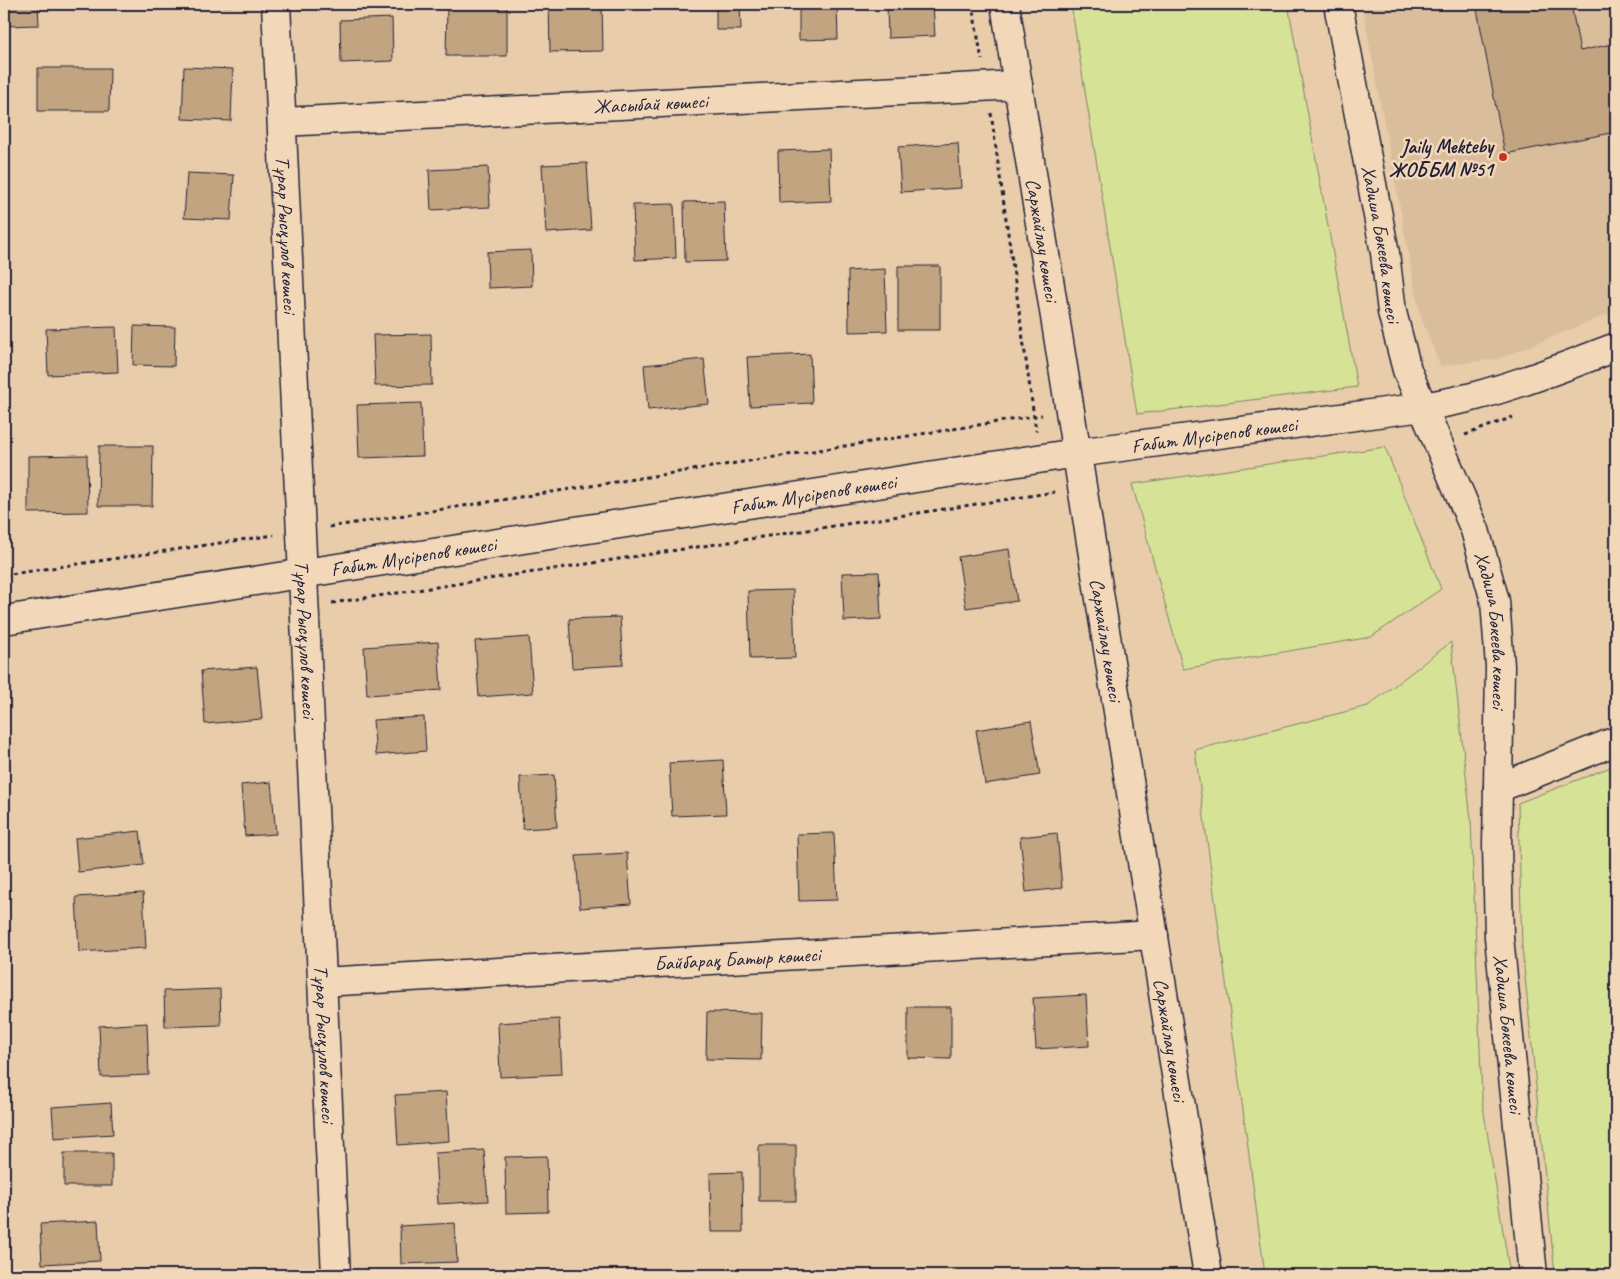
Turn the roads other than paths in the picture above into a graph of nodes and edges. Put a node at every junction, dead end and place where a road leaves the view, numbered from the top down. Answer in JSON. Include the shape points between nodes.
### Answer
{"nodes":[{"id":1,"x":276,"y":4,"type":"edge"},
{"id":2,"x":1005,"y":4,"type":"edge"},
{"id":3,"x":1338,"y":4,"type":"edge"},
{"id":4,"x":1018,"y":85,"type":"junction"},
{"id":5,"x":282,"y":122,"type":"junction"},
{"id":6,"x":1616,"y":346,"type":"edge"},
{"id":7,"x":1423,"y":407,"type":"junction"},
{"id":8,"x":1076,"y":453,"type":"junction"},
{"id":9,"x":303,"y":573,"type":"junction"},
{"id":10,"x":4,"y":620,"type":"edge"},
{"id":11,"x":1616,"y":741,"type":"edge"},
{"id":12,"x":1498,"y":788,"type":"junction"},
{"id":13,"x":1154,"y":935,"type":"junction"},
{"id":14,"x":322,"y":982,"type":"junction"},
{"id":15,"x":336,"y":1275,"type":"edge"},
{"id":16,"x":1208,"y":1275,"type":"edge"},
{"id":17,"x":1533,"y":1275,"type":"edge"}],
"edges":[{"from":1,"to":5,"type":"street","name":"Тұрар Рысқұлов көшесі"},
{"from":2,"to":4,"type":"street","name":"Саржайлау көшесі"},
{"from":3,"to":7,"type":"street","name":"Хадиша Бөкеева көшесі","via":[[1385,253],[1392,312],[1407,370]]},
{"from":4,"to":5,"type":"street","name":"Жасыбай көшесі"},
{"from":4,"to":8,"type":"street","name":"Саржайлау көшесі"},
{"from":5,"to":9,"type":"street","name":"Тұрар Рысқұлов көшесі"},
{"from":6,"to":7,"type":"street","name":"Ғабит Мүсірепов көшесі","via":[[1505,387]]},
{"from":7,"to":8,"type":"street","name":"Ғабит Мүсірепов көшесі"},
{"from":7,"to":12,"type":"street","name":"Хадиша Бөкеева көшесі","via":[[1475,530],[1495,601],[1500,666]]},
{"from":8,"to":9,"type":"street","name":"Ғабит Мүсірепов көшесі"},
{"from":8,"to":13,"type":"street","name":"Саржайлау көшесі"},
{"from":9,"to":10,"type":"street","name":"Ғабит Мүсірепов көшесі"},
{"from":9,"to":14,"type":"street","name":"Тұрар Рысқұлов көшесі"},
{"from":11,"to":12,"type":"street"},
{"from":12,"to":17,"type":"street","name":"Хадиша Бөкеева көшесі","via":[[1499,937]]},
{"from":13,"to":14,"type":"street","name":"Байбарақ Батыр көшесі"},
{"from":13,"to":16,"type":"street","name":"Саржайлау көшесі"},
{"from":14,"to":15,"type":"street","name":"Тұрар Рысқұлов көшесі"}]}
